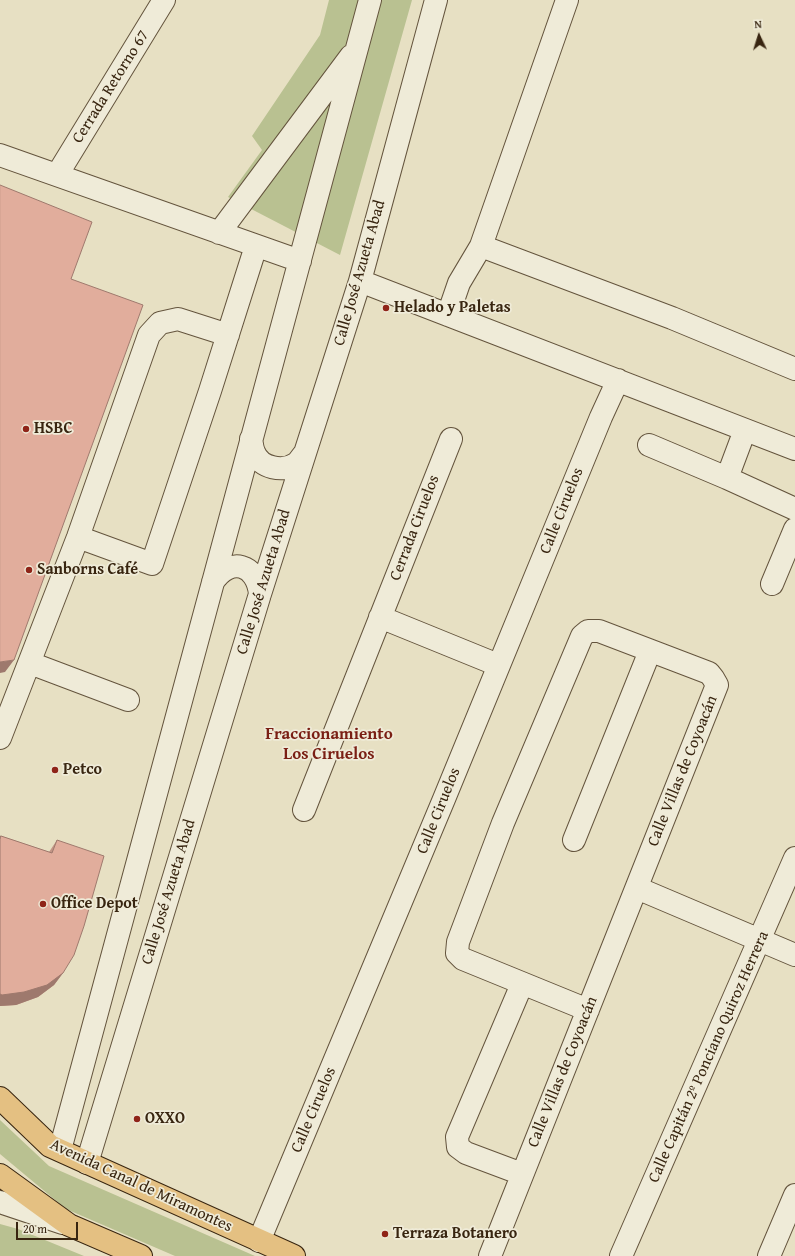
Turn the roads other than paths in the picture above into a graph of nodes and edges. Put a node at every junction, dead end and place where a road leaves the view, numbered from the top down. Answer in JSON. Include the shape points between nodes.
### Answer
{"nodes":[{"id":1,"x":164,"y":0,"type":"edge"},
{"id":2,"x":370,"y":0,"type":"edge"},
{"id":3,"x":436,"y":0,"type":"edge"},
{"id":4,"x":567,"y":0,"type":"edge"},
{"id":5,"x":357,"y":46,"type":"junction"},
{"id":6,"x":0,"y":155,"type":"edge"},
{"id":7,"x":57,"y":175,"type":"junction"},
{"id":8,"x":219,"y":233,"type":"junction"},
{"id":9,"x":256,"y":246,"type":"junction"},
{"id":10,"x":481,"y":246,"type":"junction"},
{"id":11,"x":300,"y":261,"type":"junction"},
{"id":12,"x":360,"y":281,"type":"junction"},
{"id":13,"x":448,"y":315,"type":"junction"},
{"id":14,"x":228,"y":335,"type":"junction"},
{"id":15,"x":795,"y":369,"type":"edge"},
{"id":16,"x":618,"y":380,"type":"junction"},
{"id":17,"x":745,"y":430,"type":"junction"},
{"id":18,"x":251,"y":439,"type":"junction"},
{"id":19,"x":451,"y":439,"type":"dead end"},
{"id":20,"x":649,"y":445,"type":"dead end"},
{"id":21,"x":795,"y":449,"type":"edge"},
{"id":22,"x":305,"y":453,"type":"junction"},
{"id":23,"x":727,"y":478,"type":"junction"},
{"id":24,"x":795,"y":509,"type":"edge"},
{"id":25,"x":795,"y":529,"type":"edge"},
{"id":26,"x":78,"y":537,"type":"junction"},
{"id":27,"x":213,"y":582,"type":"junction"},
{"id":28,"x":772,"y":584,"type":"dead end"},
{"id":29,"x":260,"y":594,"type":"junction"},
{"id":30,"x":380,"y":617,"type":"junction"},
{"id":31,"x":650,"y":651,"type":"junction"},
{"id":32,"x":30,"y":663,"type":"junction"},
{"id":33,"x":498,"y":665,"type":"junction"},
{"id":34,"x":128,"y":700,"type":"dead end"},
{"id":35,"x":5,"y":714,"type":"edge"},
{"id":36,"x":0,"y":738,"type":"edge"},
{"id":37,"x":304,"y":810,"type":"dead end"},
{"id":38,"x":574,"y":840,"type":"dead end"},
{"id":39,"x":795,"y":858,"type":"edge"},
{"id":40,"x":637,"y":888,"type":"junction"},
{"id":41,"x":760,"y":940,"type":"junction"},
{"id":42,"x":795,"y":955,"type":"edge"},
{"id":43,"x":522,"y":984,"type":"junction"},
{"id":44,"x":588,"y":1010,"type":"junction"},
{"id":45,"x":0,"y":1098,"type":"edge"},
{"id":46,"x":60,"y":1150,"type":"junction"},
{"id":47,"x":87,"y":1163,"type":"junction"},
{"id":48,"x":522,"y":1174,"type":"junction"},
{"id":49,"x":0,"y":1175,"type":"edge"},
{"id":50,"x":795,"y":1195,"type":"edge"},
{"id":51,"x":0,"y":1202,"type":"edge"},
{"id":52,"x":69,"y":1225,"type":"junction"},
{"id":53,"x":259,"y":1241,"type":"junction"},
{"id":54,"x":141,"y":1256,"type":"edge"},
{"id":55,"x":294,"y":1256,"type":"edge"},
{"id":56,"x":490,"y":1256,"type":"edge"},
{"id":57,"x":621,"y":1256,"type":"edge"},
{"id":58,"x":769,"y":1256,"type":"edge"}],
"edges":[{"from":1,"to":7,"type":"street","name":"Cerrada Retorno 67"},
{"from":2,"to":5,"type":"street"},
{"from":3,"to":12,"type":"street","name":"Calle José Azueta Abad"},
{"from":4,"to":10,"type":"street"},
{"from":5,"to":8,"type":"street"},
{"from":5,"to":11,"type":"street"},
{"from":6,"to":7,"type":"street"},
{"from":7,"to":8,"type":"street"},
{"from":8,"to":9,"type":"street"},
{"from":9,"to":11,"type":"street"},
{"from":9,"to":14,"type":"street"},
{"from":10,"to":13,"type":"street","via":[[459,283]]},
{"from":10,"to":15,"type":"street","via":[[672,318]]},
{"from":11,"to":18,"type":"street"},
{"from":12,"to":13,"type":"street"},
{"from":12,"to":22,"type":"street","name":"Calle José Azueta Abad"},
{"from":13,"to":16,"type":"street"},
{"from":14,"to":26,"type":"street","via":[[178,319],[160,323],[149,335]]},
{"from":14,"to":26,"type":"street","via":[[152,564]]},
{"from":16,"to":17,"type":"street"},
{"from":16,"to":33,"type":"street","name":"Calle Ciruelos","via":[[600,417]]},
{"from":17,"to":21,"type":"street"},
{"from":17,"to":23,"type":"street"},
{"from":18,"to":22,"type":"street","via":[[254,452],[261,462],[273,468],[285,468],[297,463]]},
{"from":18,"to":27,"type":"street"},
{"from":19,"to":30,"type":"street","name":"Cerrada Ciruelos"},
{"from":20,"to":23,"type":"street"},
{"from":22,"to":29,"type":"street","name":"Calle José Azueta Abad"},
{"from":23,"to":24,"type":"street"},
{"from":25,"to":28,"type":"street"},
{"from":26,"to":32,"type":"street"},
{"from":27,"to":29,"type":"street","via":[[218,573],[237,566],[247,569],[254,575],[259,584]]},
{"from":27,"to":46,"type":"street"},
{"from":29,"to":47,"type":"street","name":"Calle José Azueta Abad"},
{"from":30,"to":33,"type":"street"},
{"from":30,"to":37,"type":"street","name":"Cerrada Ciruelos"},
{"from":31,"to":38,"type":"street"},
{"from":31,"to":40,"type":"street","name":"Calle Villas de Coyoacán","via":[[709,673],[717,685]]},
{"from":31,"to":43,"type":"street","name":"Calle Villas de Coyoacán","via":[[599,631],[588,631],[582,636],[483,875],[458,942],[457,953],[463,959]]},
{"from":32,"to":34,"type":"street"},
{"from":32,"to":35,"type":"street"},
{"from":33,"to":53,"type":"street","name":"Calle Ciruelos"},
{"from":35,"to":36,"type":"street"},
{"from":39,"to":41,"type":"street","name":"Calle Capitán 2º Ponciano Quiroz Herrera"},
{"from":40,"to":41,"type":"street"},
{"from":40,"to":44,"type":"street","name":"Calle Villas de Coyoacán"},
{"from":41,"to":42,"type":"street"},
{"from":41,"to":57,"type":"street","name":"Calle Capitán 2º Ponciano Quiroz Herrera"},
{"from":43,"to":44,"type":"street"},
{"from":43,"to":48,"type":"street","via":[[457,1137],[458,1147],[466,1153]]},
{"from":44,"to":48,"type":"street","name":"Calle Villas de Coyoacán"},
{"from":45,"to":46,"type":"main road","name":"Avenida Canal de Miramontes","via":[[50,1146]]},
{"from":46,"to":47,"type":"main road","name":"Avenida Canal de Miramontes"},
{"from":47,"to":53,"type":"main road","name":"Avenida Canal de Miramontes"},
{"from":48,"to":56,"type":"street","name":"Calle Villas de Coyoacán"},
{"from":49,"to":52,"type":"main road"},
{"from":50,"to":58,"type":"street"},
{"from":51,"to":52,"type":"street"},
{"from":52,"to":54,"type":"main road"},
{"from":53,"to":55,"type":"main road","name":"Avenida Canal de Miramontes"}]}
